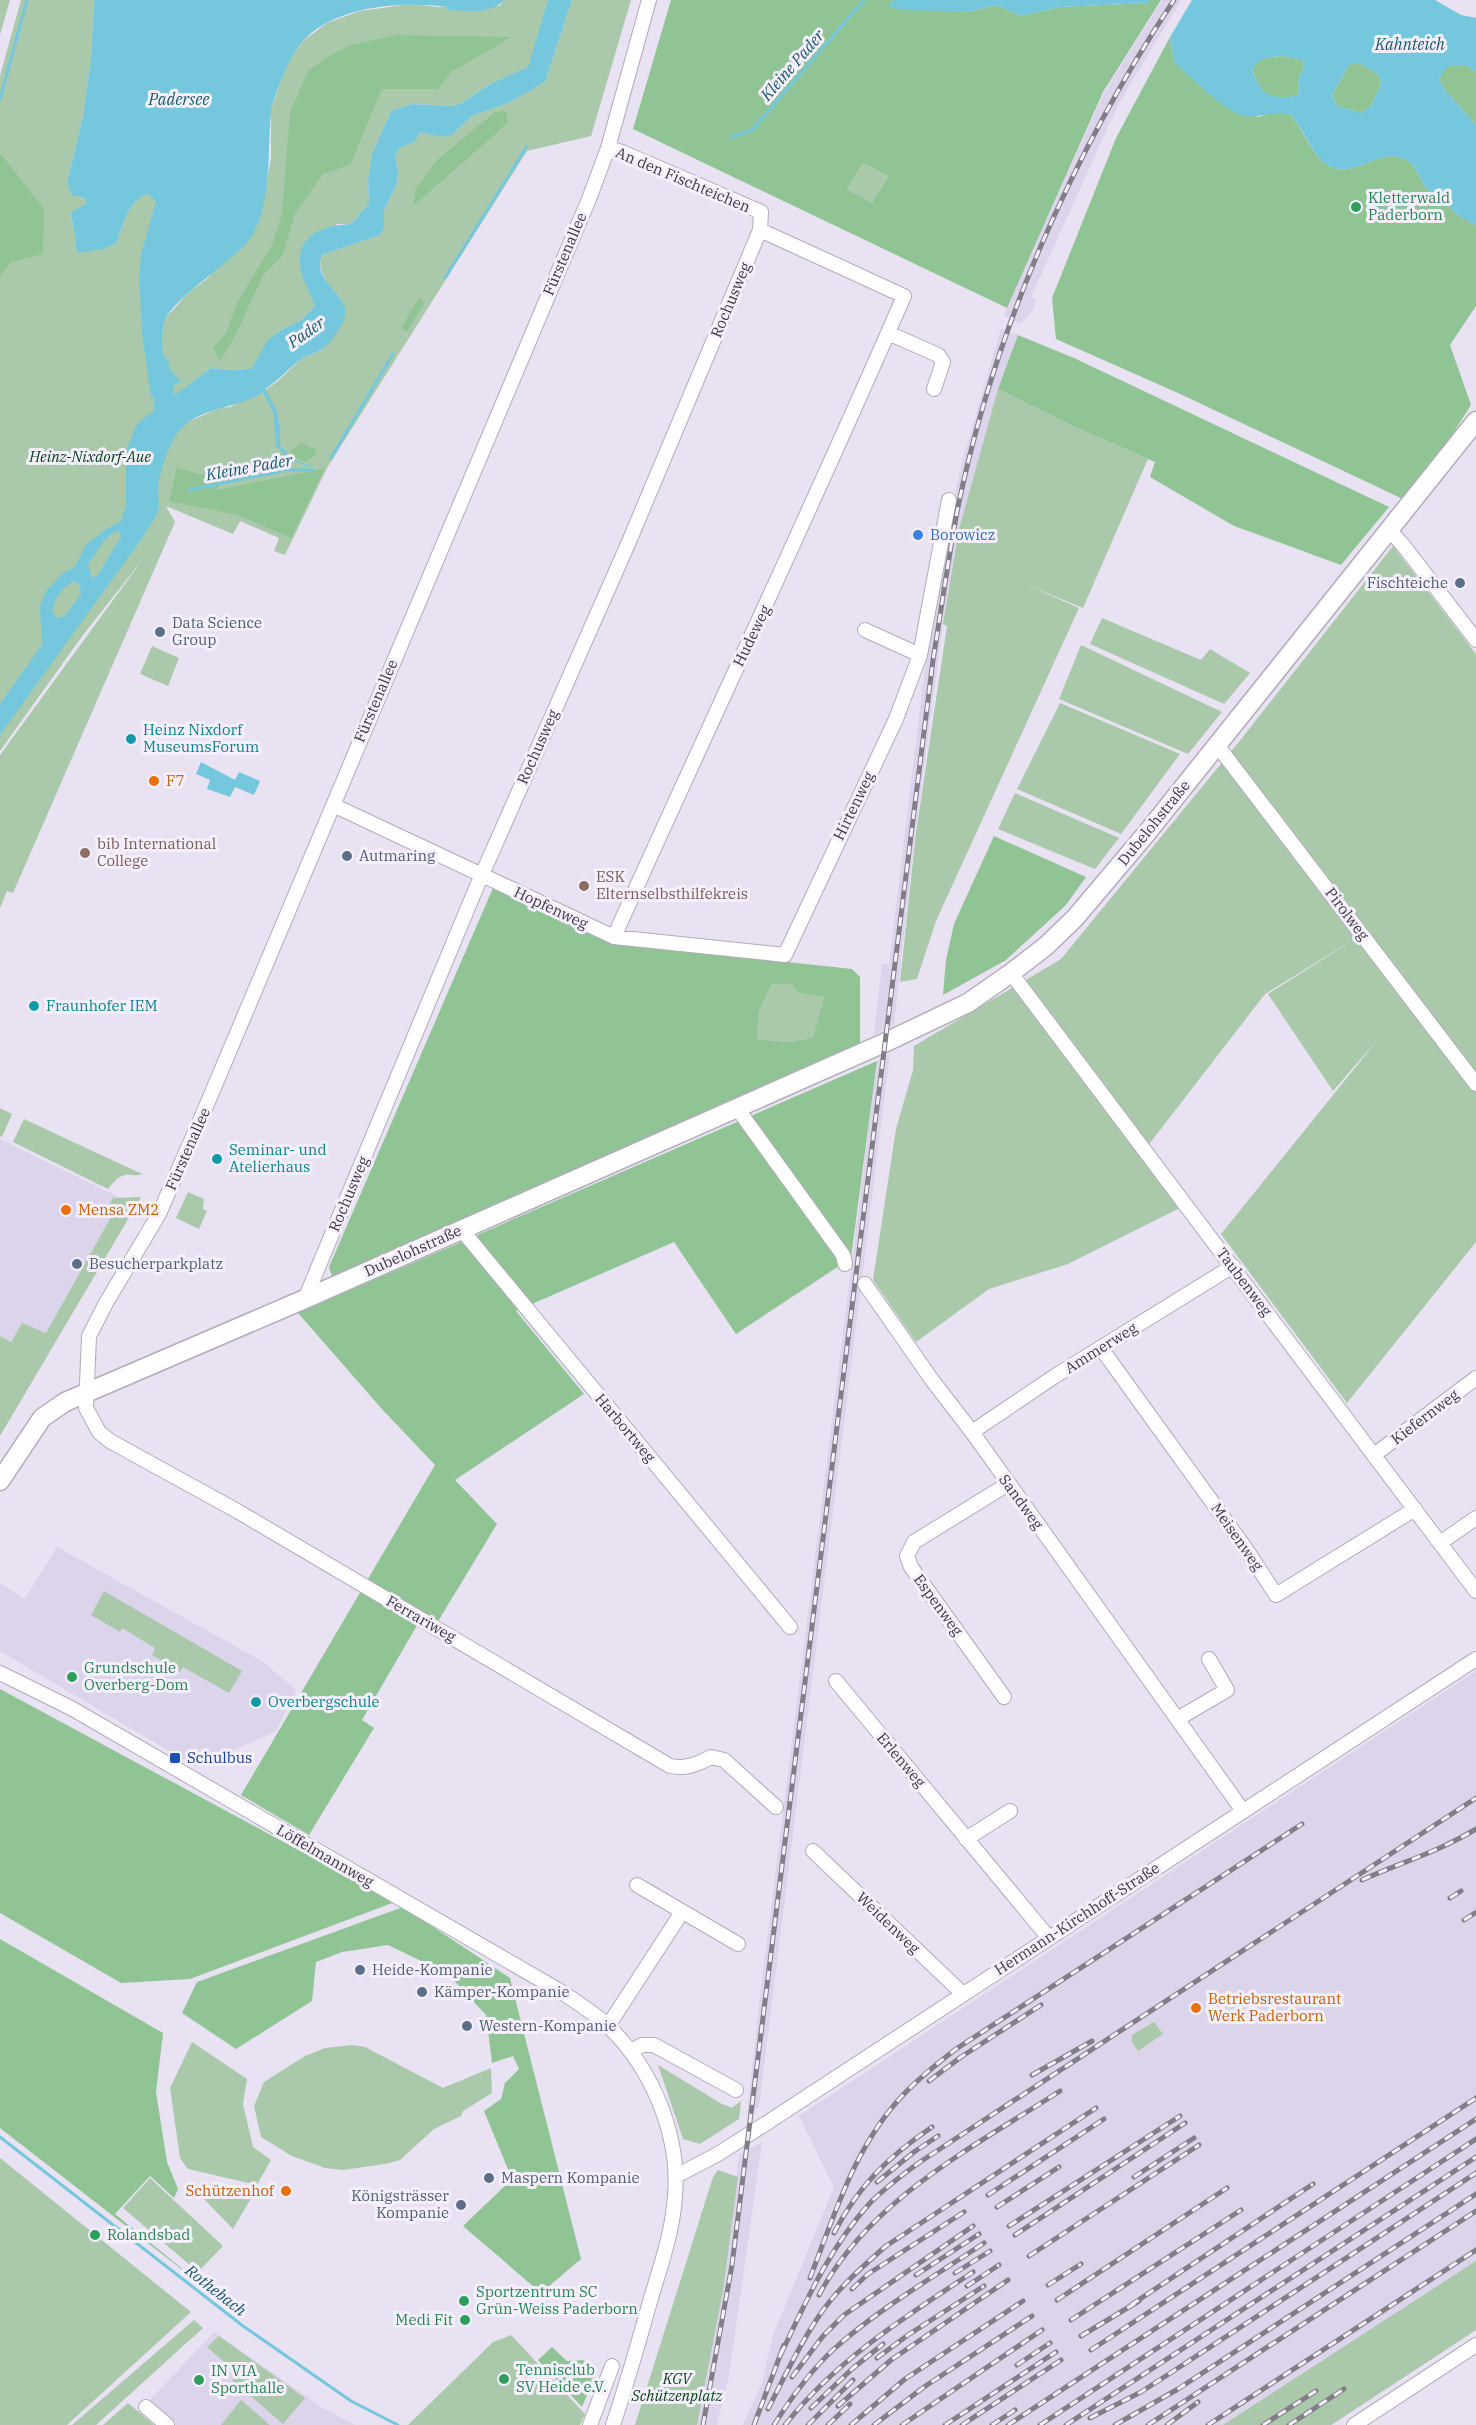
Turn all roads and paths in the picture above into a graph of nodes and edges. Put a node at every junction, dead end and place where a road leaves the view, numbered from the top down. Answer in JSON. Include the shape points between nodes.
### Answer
{"nodes":[{"id":1,"x":649,"y":0,"type":"edge"},
{"id":2,"x":608,"y":148,"type":"junction"},
{"id":3,"x":760,"y":230,"type":"junction"},
{"id":4,"x":904,"y":296,"type":"joint"},
{"id":5,"x":888,"y":333,"type":"junction"},
{"id":6,"x":934,"y":389,"type":"dead end"},
{"id":7,"x":1476,"y":421,"type":"edge"},
{"id":8,"x":949,"y":500,"type":"dead end"},
{"id":9,"x":1389,"y":530,"type":"junction"},
{"id":10,"x":1462,"y":622,"type":"junction"},
{"id":11,"x":1476,"y":623,"type":"edge"},
{"id":12,"x":865,"y":630,"type":"dead end"},
{"id":13,"x":1476,"y":640,"type":"edge"},
{"id":14,"x":920,"y":655,"type":"junction"},
{"id":15,"x":1217,"y":745,"type":"junction"},
{"id":16,"x":333,"y":805,"type":"junction"},
{"id":17,"x":482,"y":875,"type":"junction"},
{"id":18,"x":614,"y":937,"type":"junction"},
{"id":19,"x":785,"y":955,"type":"joint"},
{"id":20,"x":1011,"y":974,"type":"junction"},
{"id":21,"x":1476,"y":1084,"type":"edge"},
{"id":22,"x":737,"y":1108,"type":"junction"},
{"id":23,"x":461,"y":1229,"type":"junction"},
{"id":24,"x":320,"y":1264,"type":"junction"},
{"id":25,"x":845,"y":1264,"type":"dead end"},
{"id":26,"x":1233,"y":1266,"type":"junction"},
{"id":27,"x":865,"y":1284,"type":"dead end"},
{"id":28,"x":326,"y":1290,"type":"junction"},
{"id":29,"x":305,"y":1299,"type":"junction"},
{"id":30,"x":1101,"y":1348,"type":"junction"},
{"id":31,"x":1476,"y":1378,"type":"edge"},
{"id":32,"x":87,"y":1392,"type":"junction"},
{"id":33,"x":972,"y":1432,"type":"junction"},
{"id":34,"x":1374,"y":1455,"type":"junction"},
{"id":35,"x":0,"y":1481,"type":"edge"},
{"id":36,"x":1008,"y":1484,"type":"junction"},
{"id":37,"x":1414,"y":1509,"type":"junction"},
{"id":38,"x":1476,"y":1518,"type":"edge"},
{"id":39,"x":1440,"y":1543,"type":"junction"},
{"id":40,"x":1476,"y":1592,"type":"edge"},
{"id":41,"x":790,"y":1627,"type":"dead end"},
{"id":42,"x":1209,"y":1659,"type":"dead end"},
{"id":43,"x":1476,"y":1659,"type":"edge"},
{"id":44,"x":3,"y":1676,"type":"edge"},
{"id":45,"x":836,"y":1681,"type":"dead end"},
{"id":46,"x":1004,"y":1697,"type":"dead end"},
{"id":47,"x":1179,"y":1718,"type":"junction"},
{"id":48,"x":776,"y":1807,"type":"dead end"},
{"id":49,"x":1010,"y":1811,"type":"dead end"},
{"id":50,"x":1244,"y":1811,"type":"junction"},
{"id":51,"x":966,"y":1839,"type":"junction"},
{"id":52,"x":813,"y":1851,"type":"dead end"},
{"id":53,"x":637,"y":1885,"type":"dead end"},
{"id":54,"x":682,"y":1912,"type":"junction"},
{"id":55,"x":1049,"y":1938,"type":"junction"},
{"id":56,"x":738,"y":1944,"type":"dead end"},
{"id":57,"x":963,"y":1994,"type":"junction"},
{"id":58,"x":608,"y":2026,"type":"junction"},
{"id":59,"x":631,"y":2051,"type":"junction"},
{"id":60,"x":736,"y":2090,"type":"dead end"},
{"id":61,"x":676,"y":2176,"type":"junction"},
{"id":62,"x":1476,"y":2345,"type":"edge"},
{"id":63,"x":612,"y":2367,"type":"dead end"},
{"id":64,"x":146,"y":2407,"type":"dead end"},
{"id":65,"x":167,"y":2425,"type":"edge"},
{"id":66,"x":590,"y":2425,"type":"edge"},
{"id":67,"x":613,"y":2425,"type":"edge"},
{"id":68,"x":1354,"y":2425,"type":"edge"}],
"edges":[{"from":1,"to":2,"type":"street","name":"Fürstenallee"},
{"from":2,"to":3,"type":"street","name":"An den Fischteichen","via":[[761,212]]},
{"from":2,"to":16,"type":"street","name":"Fürstenallee"},
{"from":3,"to":4,"type":"street","name":"An den Fischteichen"},
{"from":3,"to":17,"type":"street","name":"Rochusweg"},
{"from":4,"to":5,"type":"street","name":"Hudeweg"},
{"from":5,"to":6,"type":"street","via":[[938,355],[943,362]]},
{"from":5,"to":18,"type":"street","name":"Hudeweg"},
{"from":7,"to":9,"type":"main road","name":"Dubelohstraße"},
{"from":8,"to":14,"type":"street","name":"Hirtenweg"},
{"from":9,"to":10,"type":"street"},
{"from":9,"to":15,"type":"main road","name":"Dubelohstraße"},
{"from":10,"to":11,"type":"street"},
{"from":10,"to":13,"type":"street"},
{"from":12,"to":14,"type":"street"},
{"from":14,"to":19,"type":"street","name":"Hirtenweg","via":[[896,719]]},
{"from":15,"to":20,"type":"main road","name":"Dubelohstraße","via":[[1075,918]]},
{"from":15,"to":21,"type":"street","name":"Pirolweg"},
{"from":16,"to":17,"type":"street","name":"Hopfenweg"},
{"from":16,"to":32,"type":"street","name":"Fürstenallee","via":[[159,1214],[89,1336]]},
{"from":17,"to":18,"type":"street","name":"Hopfenweg"},
{"from":17,"to":24,"type":"street","name":"Rochusweg"},
{"from":18,"to":19,"type":"street","name":"Hopfenweg"},
{"from":20,"to":22,"type":"main road","name":"Dubelohstraße","via":[[932,1021]]},
{"from":20,"to":26,"type":"street","name":"Taubenweg"},
{"from":22,"to":23,"type":"main road","name":"Dubelohstraße"},
{"from":22,"to":25,"type":"street","via":[[843,1255]]},
{"from":23,"to":28,"type":"main road","name":"Dubelohstraße"},
{"from":23,"to":41,"type":"street","name":"Harbortweg"},
{"from":24,"to":28,"type":"street"},
{"from":24,"to":29,"type":"street","name":"Rochusweg"},
{"from":26,"to":30,"type":"street","name":"Ammerweg"},
{"from":26,"to":34,"type":"street","name":"Taubenweg"},
{"from":27,"to":33,"type":"street","name":"Sandweg"},
{"from":28,"to":29,"type":"main road","name":"Dubelohstraße"},
{"from":29,"to":32,"type":"main road","name":"Dubelohstraße"},
{"from":30,"to":33,"type":"street","name":"Ammerweg"},
{"from":30,"to":37,"type":"street","name":"Meisenweg","via":[[1276,1595]]},
{"from":31,"to":34,"type":"street","name":"Kiefernweg"},
{"from":32,"to":35,"type":"main road","name":"Dubelohstraße","via":[[42,1418]]},
{"from":32,"to":48,"type":"street","name":"Ferrariweg","via":[[86,1408],[93,1424],[110,1441],[239,1512],[670,1766],[697,1765],[711,1757],[724,1761]]},
{"from":33,"to":36,"type":"street","name":"Sandweg"},
{"from":34,"to":37,"type":"street","name":"Taubenweg"},
{"from":36,"to":46,"type":"street","name":"Espenweg","via":[[914,1542],[907,1556]]},
{"from":36,"to":47,"type":"street","name":"Sandweg"},
{"from":37,"to":39,"type":"street","name":"Taubenweg"},
{"from":38,"to":39,"type":"street"},
{"from":39,"to":40,"type":"street","name":"Taubenweg"},
{"from":42,"to":47,"type":"street","via":[[1227,1690]]},
{"from":43,"to":50,"type":"street","name":"Hermann-Kirchhoff-Straße"},
{"from":44,"to":58,"type":"street","name":"Löffelmannweg","via":[[71,1708],[522,1968]]},
{"from":45,"to":51,"type":"street","name":"Erlenweg"},
{"from":47,"to":50,"type":"street","name":"Sandweg"},
{"from":49,"to":51,"type":"street"},
{"from":50,"to":55,"type":"street","name":"Hermann-Kirchhoff-Straße"},
{"from":51,"to":55,"type":"street","name":"Erlenweg"},
{"from":52,"to":57,"type":"street","name":"Weidenweg"},
{"from":53,"to":54,"type":"street"},
{"from":54,"to":56,"type":"street"},
{"from":54,"to":58,"type":"street"},
{"from":55,"to":57,"type":"street","name":"Hermann-Kirchhoff-Straße"},
{"from":57,"to":61,"type":"street","name":"Hermann-Kirchhoff-Straße","via":[[749,2134]]},
{"from":58,"to":59,"type":"street","name":"Löffelmannweg"},
{"from":59,"to":60,"type":"street","via":[[642,2045],[654,2045]]},
{"from":59,"to":61,"type":"street","name":"Löffelmannweg","via":[[661,2110]]},
{"from":61,"to":67,"type":"street","name":"Löffelmannweg","via":[[674,2206],[658,2277]]},
{"from":62,"to":68,"type":"street"},
{"from":63,"to":66,"type":"street"},
{"from":64,"to":65,"type":"street"}]}
